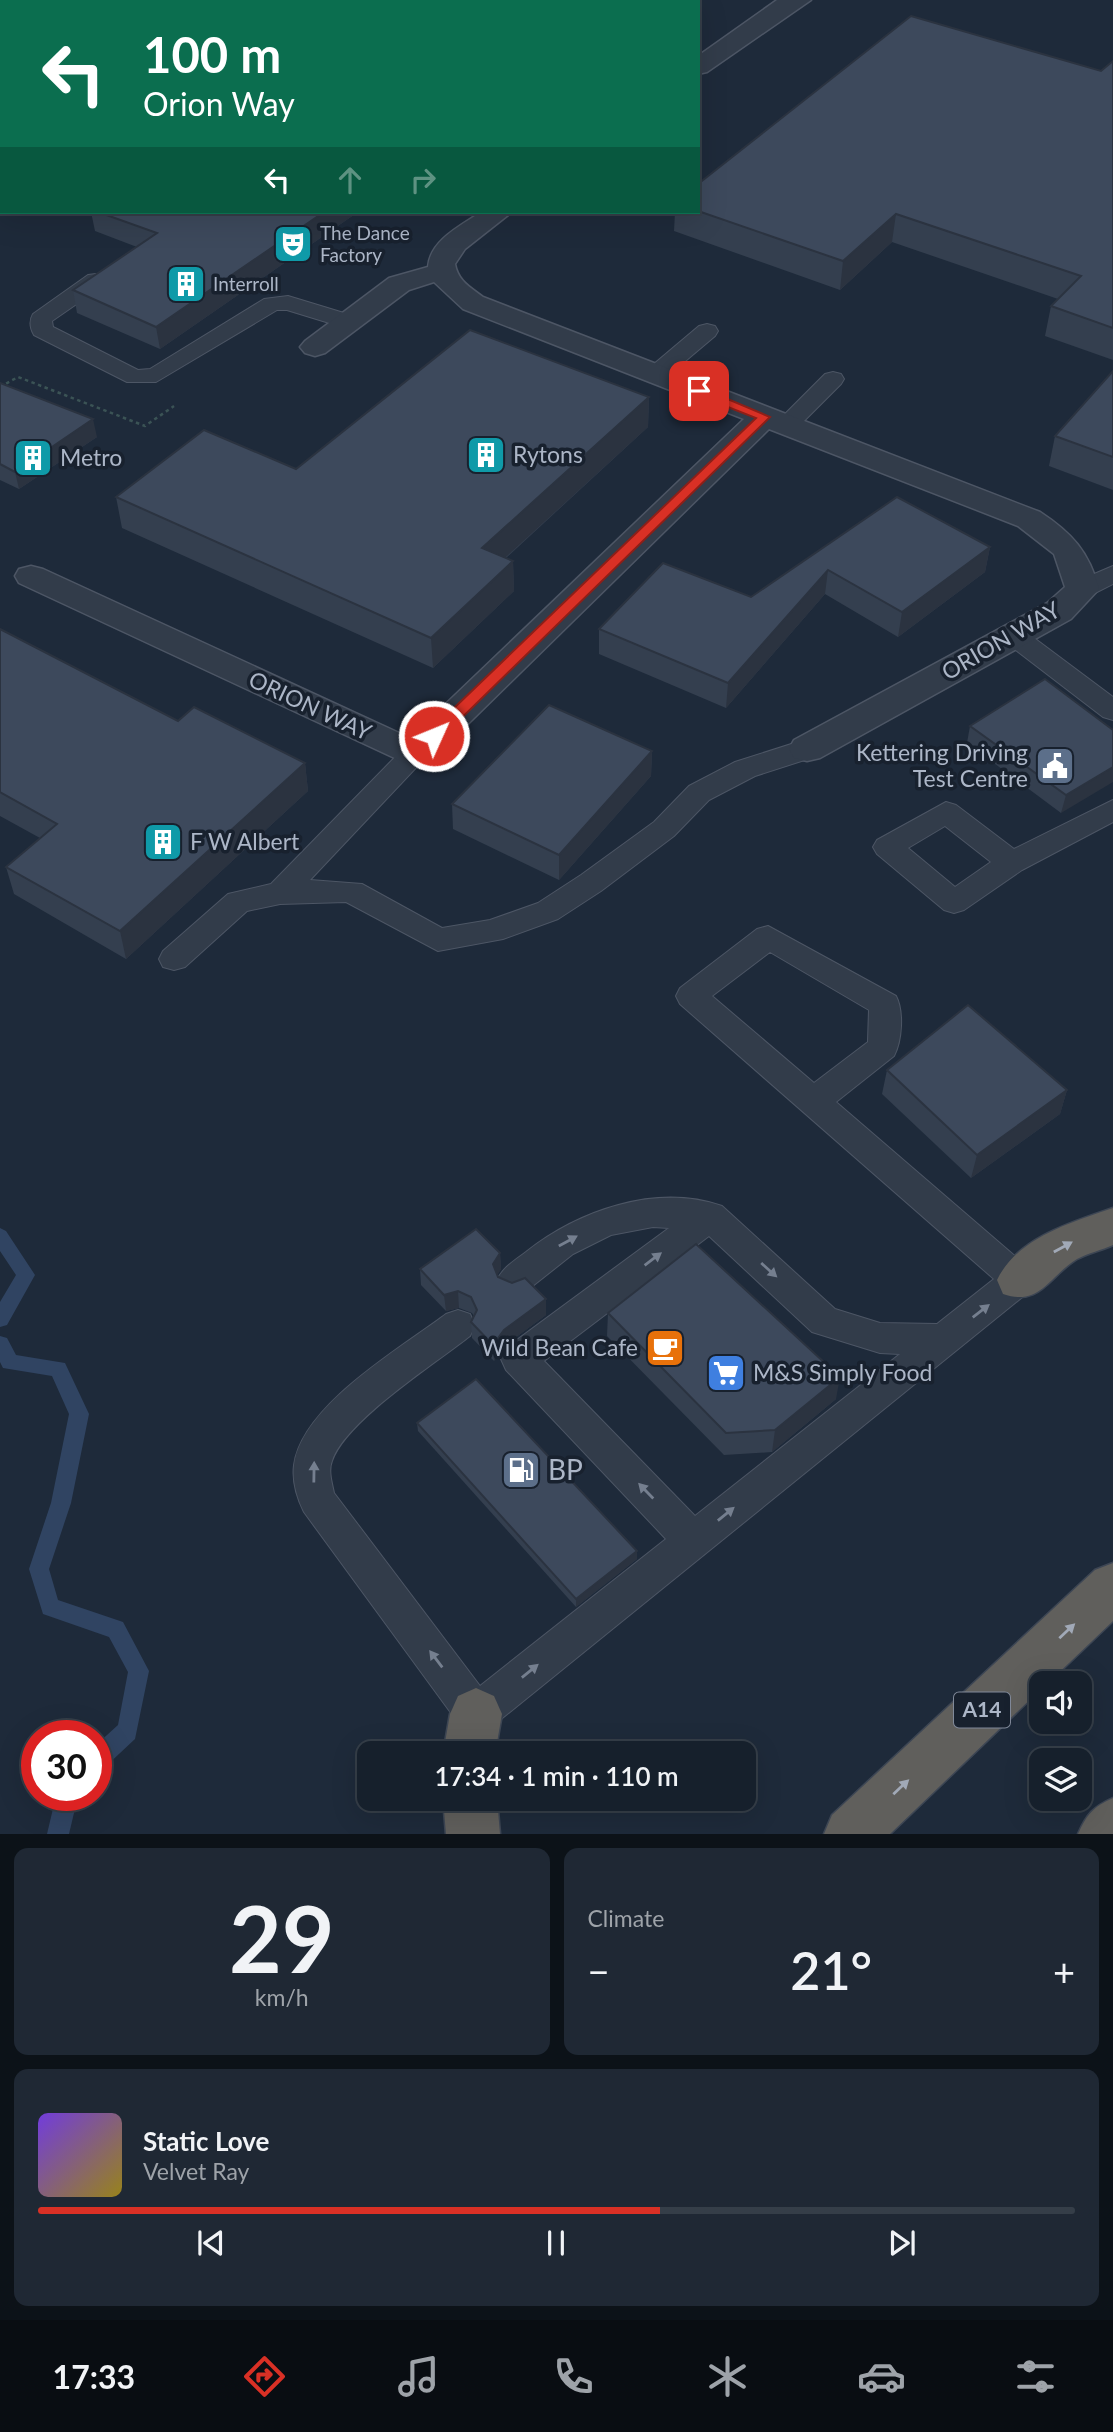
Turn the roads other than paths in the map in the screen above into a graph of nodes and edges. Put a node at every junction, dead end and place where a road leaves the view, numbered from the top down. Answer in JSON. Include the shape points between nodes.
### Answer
{"nodes":[{"id":1,"x":791,"y":2,"type":"edge"},
{"id":2,"x":700,"y":65,"type":"edge"},
{"id":3,"x":489,"y":214,"type":"edge"},
{"id":4,"x":441,"y":274,"type":"junction"},
{"id":5,"x":96,"y":280,"type":"edge"},
{"id":6,"x":349,"y":322,"type":"junction"},
{"id":7,"x":707,"y":331,"type":"dead end"},
{"id":8,"x":315,"y":347,"type":"dead end"},
{"id":9,"x":656,"y":374,"type":"junction"},
{"id":10,"x":834,"y":379,"type":"dead end"},
{"id":11,"x":776,"y":421,"type":"junction"},
{"id":12,"x":1113,"y":574,"type":"edge"},
{"id":13,"x":31,"y":576,"type":"dead end"},
{"id":14,"x":1082,"y":589,"type":"junction"},
{"id":15,"x":1013,"y":635,"type":"junction"},
{"id":16,"x":1113,"y":710,"type":"edge"},
{"id":17,"x":807,"y":749,"type":"joint"},
{"id":18,"x":414,"y":755,"type":"junction"},
{"id":19,"x":1113,"y":810,"type":"edge"},
{"id":20,"x":1012,"y":863,"type":"dead end"},
{"id":21,"x":280,"y":893,"type":"junction"},
{"id":22,"x":174,"y":958,"type":"dead end"},
{"id":23,"x":813,"y":1102,"type":"junction"},
{"id":24,"x":710,"y":1216,"type":"junction"},
{"id":25,"x":1113,"y":1226,"type":"edge"},
{"id":26,"x":1019,"y":1280,"type":"junction"},
{"id":27,"x":513,"y":1282,"type":"edge"},
{"id":28,"x":458,"y":1325,"type":"dead end"},
{"id":29,"x":944,"y":1339,"type":"junction"},
{"id":30,"x":693,"y":1541,"type":"junction"},
{"id":31,"x":1113,"y":1587,"type":"edge"},
{"id":32,"x":473,"y":1734,"type":"edge"},
{"id":33,"x":471,"y":1811,"type":"edge"},
{"id":34,"x":1113,"y":1825,"type":"edge"},
{"id":35,"x":473,"y":1833,"type":"edge"},
{"id":36,"x":851,"y":1833,"type":"edge"},
{"id":37,"x":1105,"y":1833,"type":"edge"}],
"edges":[{"from":1,"to":2,"type":"street"},
{"from":3,"to":4,"type":"street","via":[[447,250]]},
{"from":4,"to":6,"type":"street","via":[[399,284]]},
{"from":4,"to":9,"type":"street","name":"ORION WAY","via":[[450,288],[473,303]]},
{"from":5,"to":6,"type":"lane","via":[[41,319],[42,330],[135,377],[156,375],[272,304],[288,303]]},
{"from":6,"to":8,"type":"street"},
{"from":7,"to":9,"type":"lane"},
{"from":9,"to":11,"type":"street","name":"ORION WAY"},
{"from":10,"to":11,"type":"lane"},
{"from":11,"to":14,"type":"street","name":"ORION WAY","via":[[1029,519],[1059,538],[1076,559]]},
{"from":11,"to":18,"type":"street"},
{"from":12,"to":14,"type":"lane"},
{"from":13,"to":18,"type":"street","name":"ORION WAY"},
{"from":14,"to":15,"type":"street","name":"ORION WAY","via":[[1059,611]]},
{"from":15,"to":16,"type":"lane"},
{"from":15,"to":17,"type":"street","name":"ORION WAY"},
{"from":17,"to":21,"type":"lane","via":[[745,769],[699,793],[664,829],[591,883],[548,911],[492,931],[438,940],[352,892]]},
{"from":18,"to":21,"type":"lane"},
{"from":19,"to":20,"type":"lane"},
{"from":21,"to":22,"type":"lane","via":[[238,902]]},
{"from":23,"to":23,"type":"lane","via":[[691,996],[768,937],[885,1004],[883,1047]]},
{"from":23,"to":26,"type":"lane"},
{"from":27,"to":24,"type":"lane","one_way":true,"via":[[561,1244],[605,1222],[653,1213]]},
{"from":24,"to":29,"type":"lane","one_way":true,"via":[[824,1321],[880,1338]]},
{"from":30,"to":24,"type":"lane","one_way":true,"via":[[519,1359]]},
{"from":26,"to":25,"type":"highway","one_way":true,"via":[[1062,1245]]},
{"from":29,"to":26,"type":"lane","one_way":true},
{"from":32,"to":28,"type":"lane","one_way":true,"via":[[317,1500],[311,1473],[315,1454],[339,1419]]},
{"from":30,"to":29,"type":"lane","one_way":true},
{"from":32,"to":30,"type":"lane","one_way":true},
{"from":36,"to":31,"type":"highway","number":"A14","one_way":true},
{"from":33,"to":35,"type":"highway"},
{"from":34,"to":37,"type":"highway"}]}
